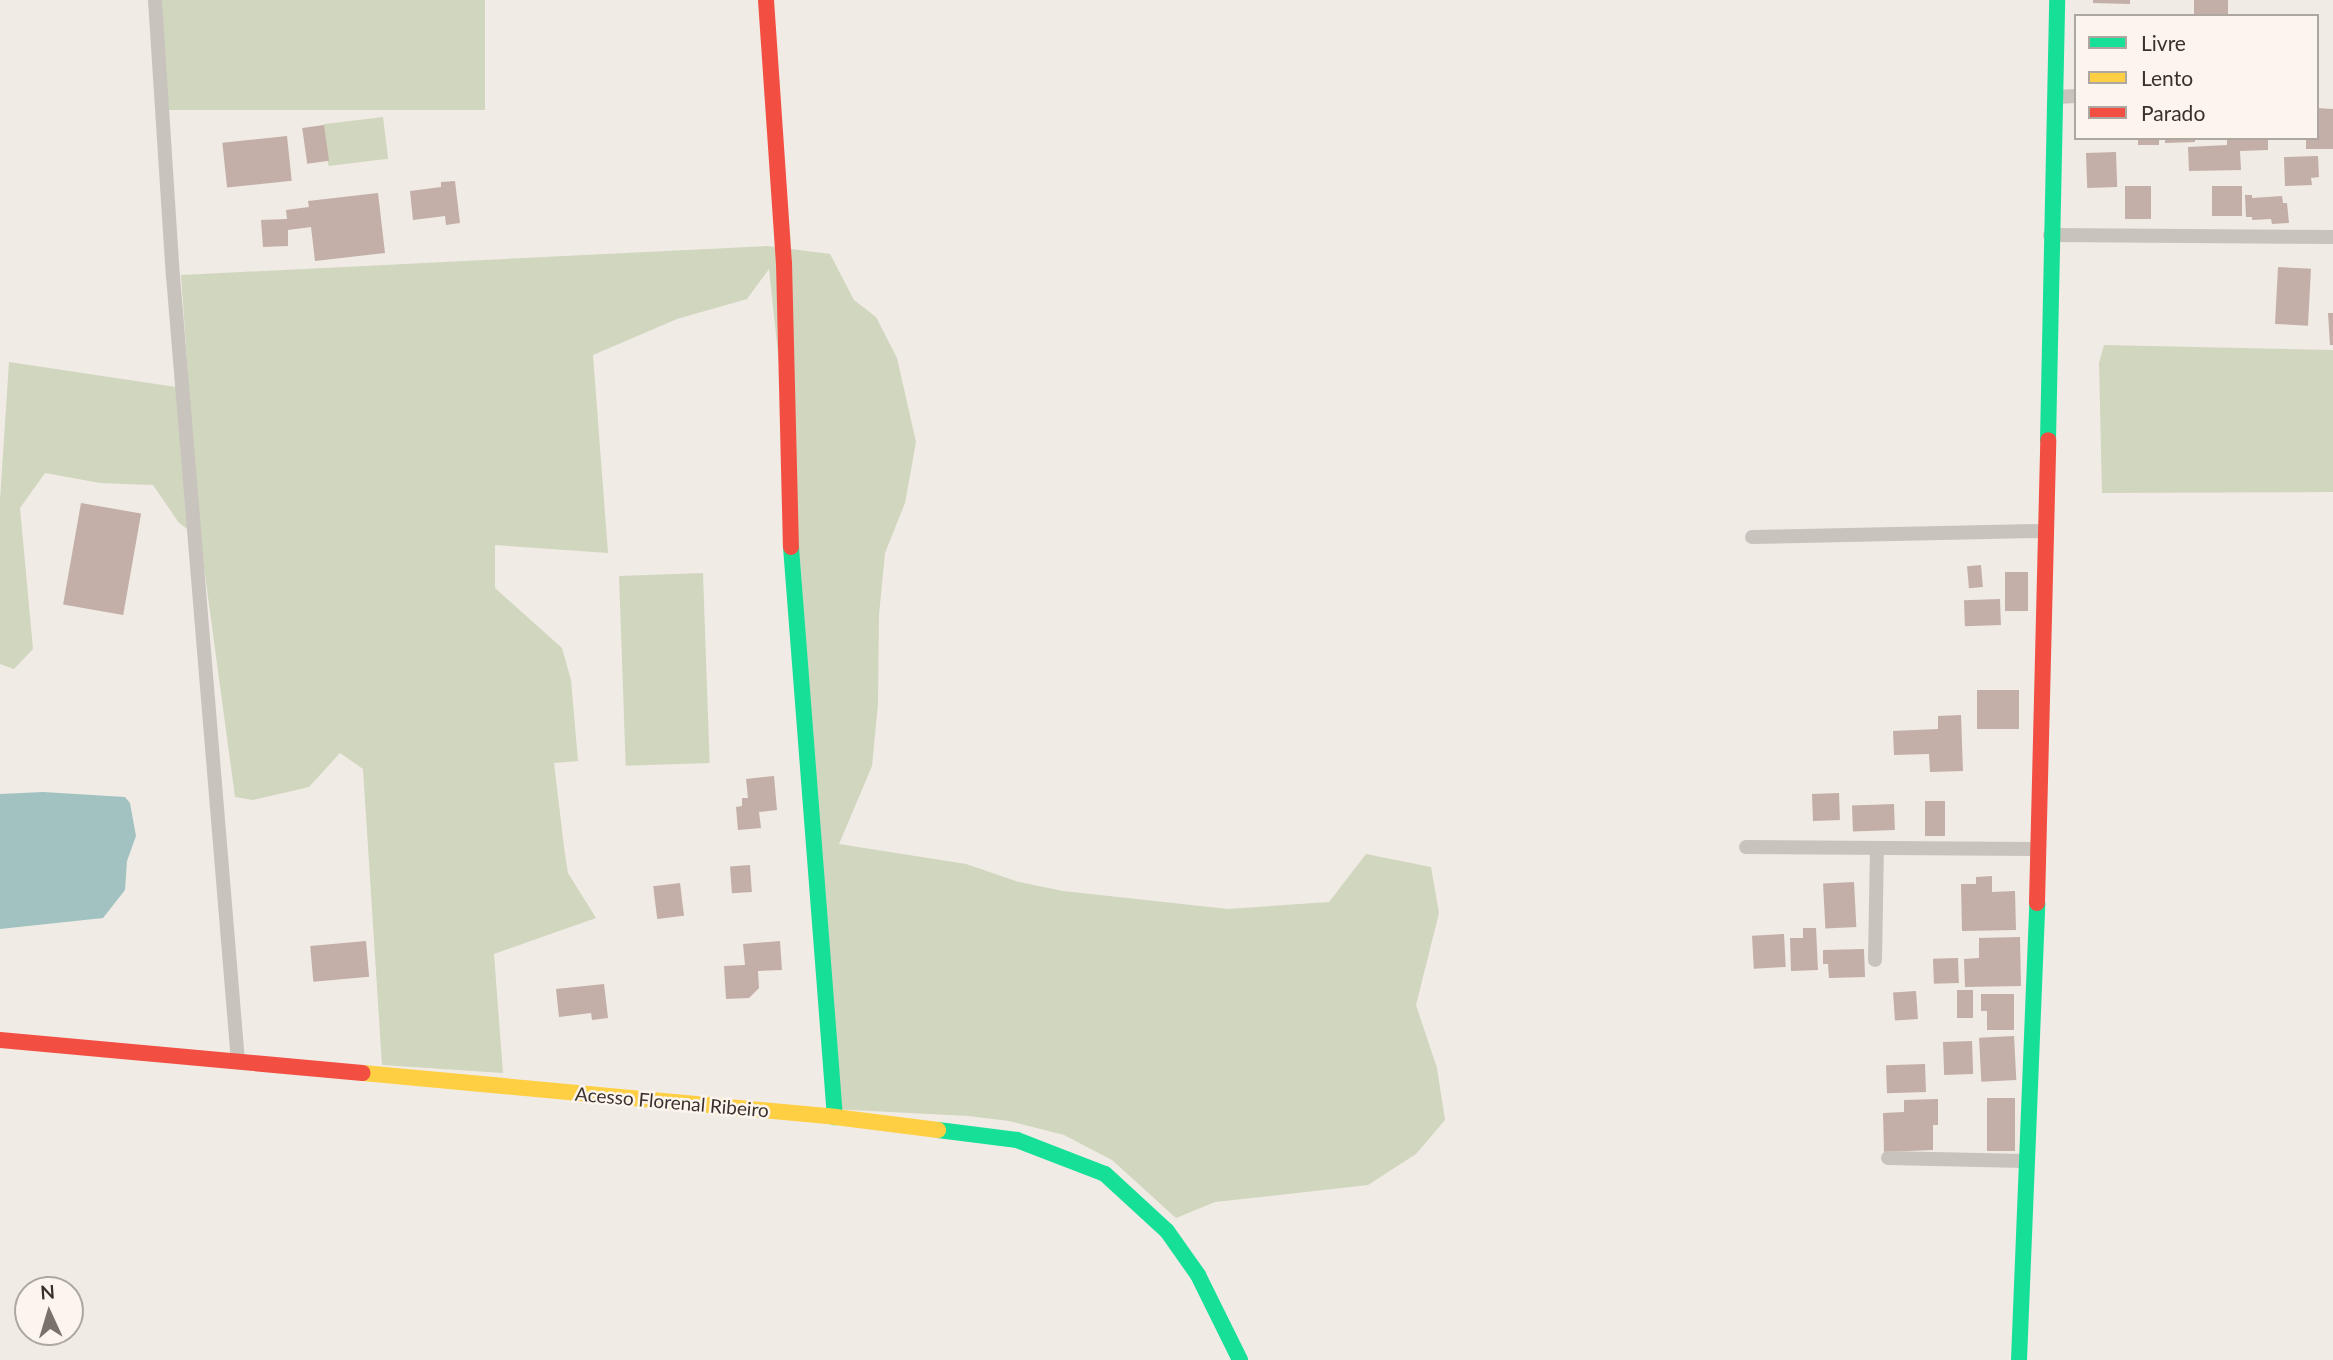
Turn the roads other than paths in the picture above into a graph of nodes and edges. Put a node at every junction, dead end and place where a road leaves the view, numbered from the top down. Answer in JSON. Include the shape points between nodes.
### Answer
{"nodes":[{"id":1,"x":155,"y":0,"type":"edge"},
{"id":2,"x":766,"y":0,"type":"edge"},
{"id":3,"x":2057,"y":0,"type":"edge"},
{"id":4,"x":2074,"y":96,"type":"edge"},
{"id":5,"x":2055,"y":97,"type":"junction"},
{"id":6,"x":2050,"y":235,"type":"junction"},
{"id":7,"x":2333,"y":237,"type":"edge"},
{"id":8,"x":2044,"y":531,"type":"junction"},
{"id":9,"x":1752,"y":537,"type":"dead end"},
{"id":10,"x":1746,"y":847,"type":"dead end"},
{"id":11,"x":2039,"y":849,"type":"junction"},
{"id":12,"x":1877,"y":850,"type":"junction"},
{"id":13,"x":1875,"y":960,"type":"dead end"},
{"id":14,"x":0,"y":1040,"type":"edge"},
{"id":15,"x":238,"y":1062,"type":"junction"},
{"id":16,"x":835,"y":1116,"type":"junction"},
{"id":17,"x":1888,"y":1158,"type":"dead end"},
{"id":18,"x":2025,"y":1161,"type":"junction"},
{"id":19,"x":1240,"y":1360,"type":"edge"},
{"id":20,"x":2019,"y":1360,"type":"edge"}],
"edges":[{"from":1,"to":15,"type":"street","via":[[173,276]]},
{"from":2,"to":16,"type":"street","via":[[784,263],[791,565]]},
{"from":3,"to":5,"type":"street"},
{"from":4,"to":5,"type":"street"},
{"from":5,"to":6,"type":"street"},
{"from":6,"to":7,"type":"street"},
{"from":6,"to":8,"type":"street"},
{"from":8,"to":9,"type":"street"},
{"from":8,"to":11,"type":"street"},
{"from":10,"to":12,"type":"street"},
{"from":11,"to":12,"type":"street"},
{"from":11,"to":18,"type":"street"},
{"from":12,"to":13,"type":"street"},
{"from":14,"to":15,"type":"street","name":"Acesso Florenal Ribeiro"},
{"from":15,"to":16,"type":"street","name":"Acesso Florenal Ribeiro"},
{"from":16,"to":19,"type":"street","name":"Acesso Florenal Ribeiro","via":[[1017,1140],[1105,1174],[1167,1231],[1198,1275]]},
{"from":17,"to":18,"type":"street"},
{"from":18,"to":20,"type":"street"}]}
